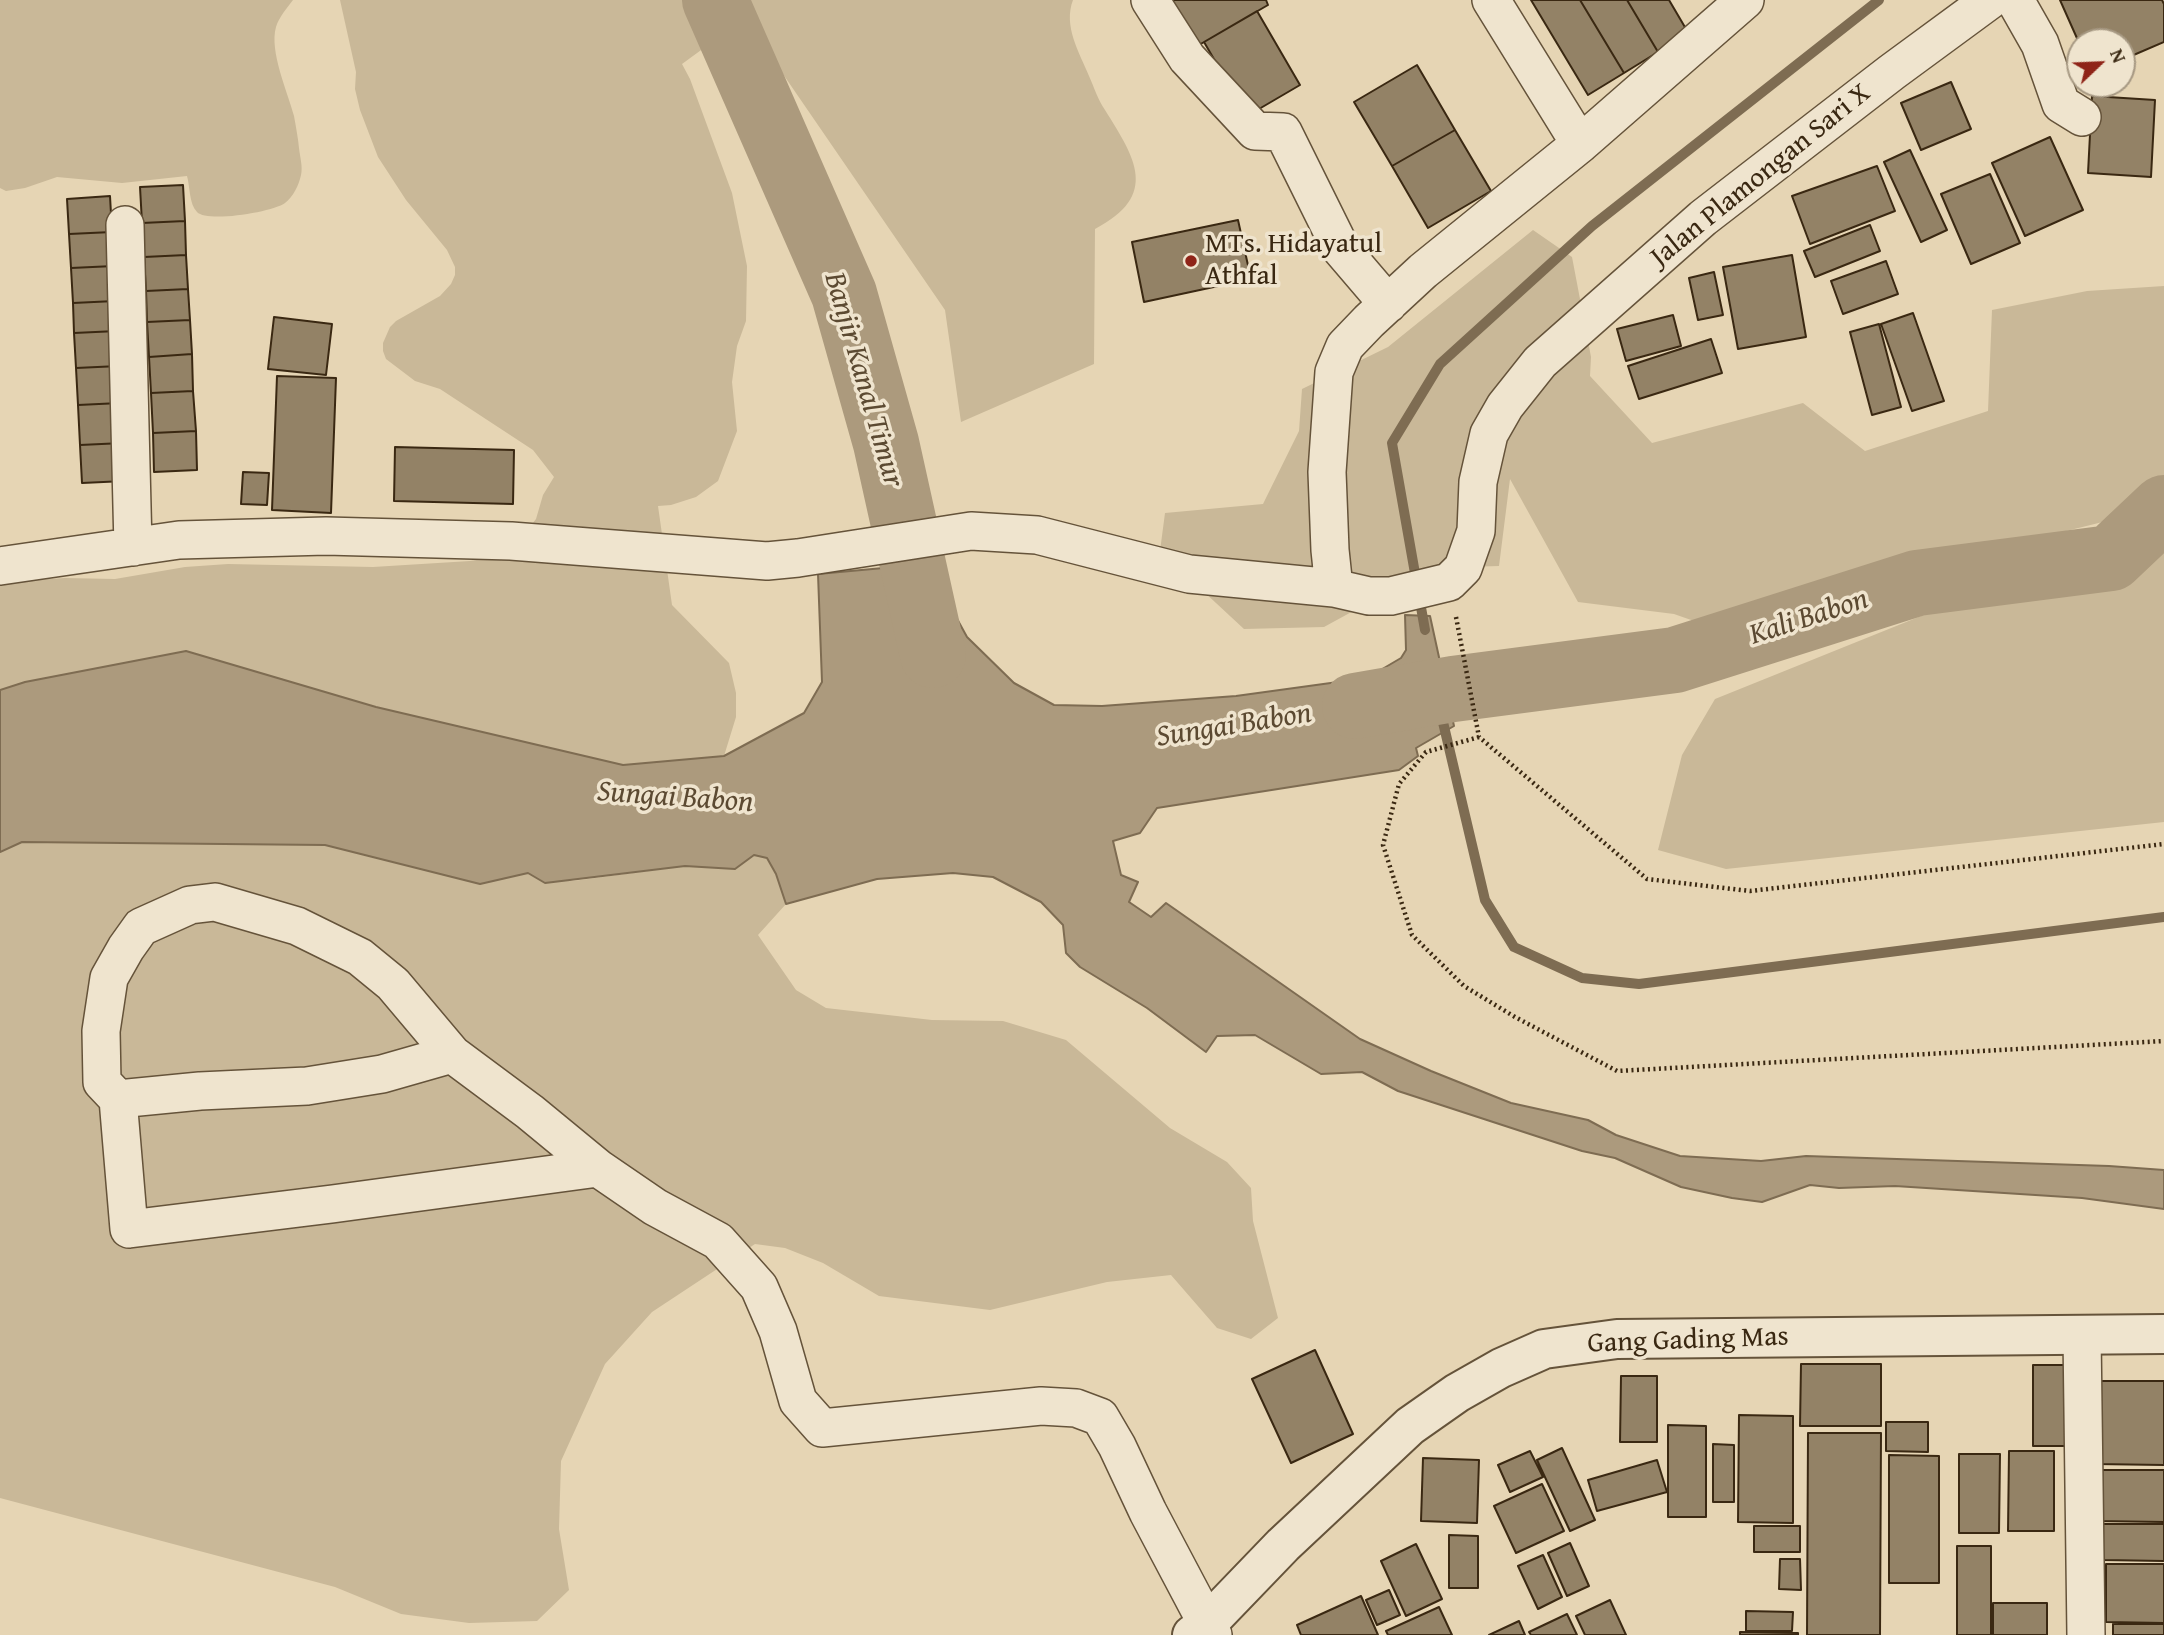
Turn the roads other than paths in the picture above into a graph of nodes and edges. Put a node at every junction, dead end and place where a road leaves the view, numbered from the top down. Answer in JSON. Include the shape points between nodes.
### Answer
{"nodes":[{"id":1,"x":1150,"y":0,"type":"edge"},
{"id":2,"x":1491,"y":0,"type":"edge"},
{"id":3,"x":1745,"y":0,"type":"edge"},
{"id":4,"x":1990,"y":0,"type":"edge"},
{"id":5,"x":2015,"y":0,"type":"edge"},
{"id":6,"x":1707,"y":12,"type":"edge"},
{"id":7,"x":2082,"y":117,"type":"dead end"},
{"id":8,"x":1580,"y":144,"type":"junction"},
{"id":9,"x":125,"y":225,"type":"dead end"},
{"id":10,"x":1388,"y":304,"type":"junction"},
{"id":11,"x":133,"y":547,"type":"junction"},
{"id":12,"x":0,"y":566,"type":"edge"},
{"id":13,"x":1334,"y":588,"type":"junction"},
{"id":14,"x":452,"y":1054,"type":"junction"},
{"id":15,"x":118,"y":1100,"type":"junction"},
{"id":16,"x":598,"y":1168,"type":"junction"},
{"id":17,"x":2164,"y":1334,"type":"edge"},
{"id":18,"x":2082,"y":1335,"type":"junction"},
{"id":19,"x":1204,"y":1632,"type":"edge"},
{"id":20,"x":2086,"y":1635,"type":"edge"}],
"edges":[{"from":1,"to":10,"type":"street","via":[[1187,58],[1255,131],[1283,132],[1341,249]]},
{"from":2,"to":8,"type":"street"},
{"from":3,"to":6,"type":"street"},
{"from":4,"to":13,"type":"street","name":"Jalan Plamongan Sari X","via":[[1703,218],[1540,362],[1489,434],[1478,481],[1476,531],[1463,568],[1449,582],[1445,595],[1369,596]]},
{"from":5,"to":7,"type":"street","via":[[2040,44],[2061,104]]},
{"from":6,"to":8,"type":"street"},
{"from":8,"to":10,"type":"street"},
{"from":9,"to":11,"type":"street"},
{"from":10,"to":13,"type":"street","via":[[1345,346],[1335,372],[1327,472]]},
{"from":11,"to":12,"type":"street"},
{"from":11,"to":13,"type":"street","via":[[179,540],[326,536],[511,541],[767,561],[971,531],[1037,535],[1189,573]]},
{"from":14,"to":15,"type":"street","via":[[382,1074],[307,1086]]},
{"from":14,"to":15,"type":"street","via":[[393,984],[360,957],[298,926],[215,902],[190,905],[141,927],[109,978],[101,1031],[102,1082]]},
{"from":14,"to":16,"type":"street"},
{"from":15,"to":16,"type":"street","via":[[129,1229]]},
{"from":16,"to":19,"type":"street","via":[[655,1207],[718,1241],[759,1287],[778,1331],[798,1401],[822,1428],[1041,1406],[1076,1408],[1100,1417]]},
{"from":17,"to":18,"type":"street","name":"Gang Gading Mas"},
{"from":18,"to":19,"type":"street","name":"Gang Gading Mas","via":[[1617,1339],[1544,1349],[1457,1393],[1410,1426],[1283,1545]]},
{"from":18,"to":20,"type":"street"}]}
